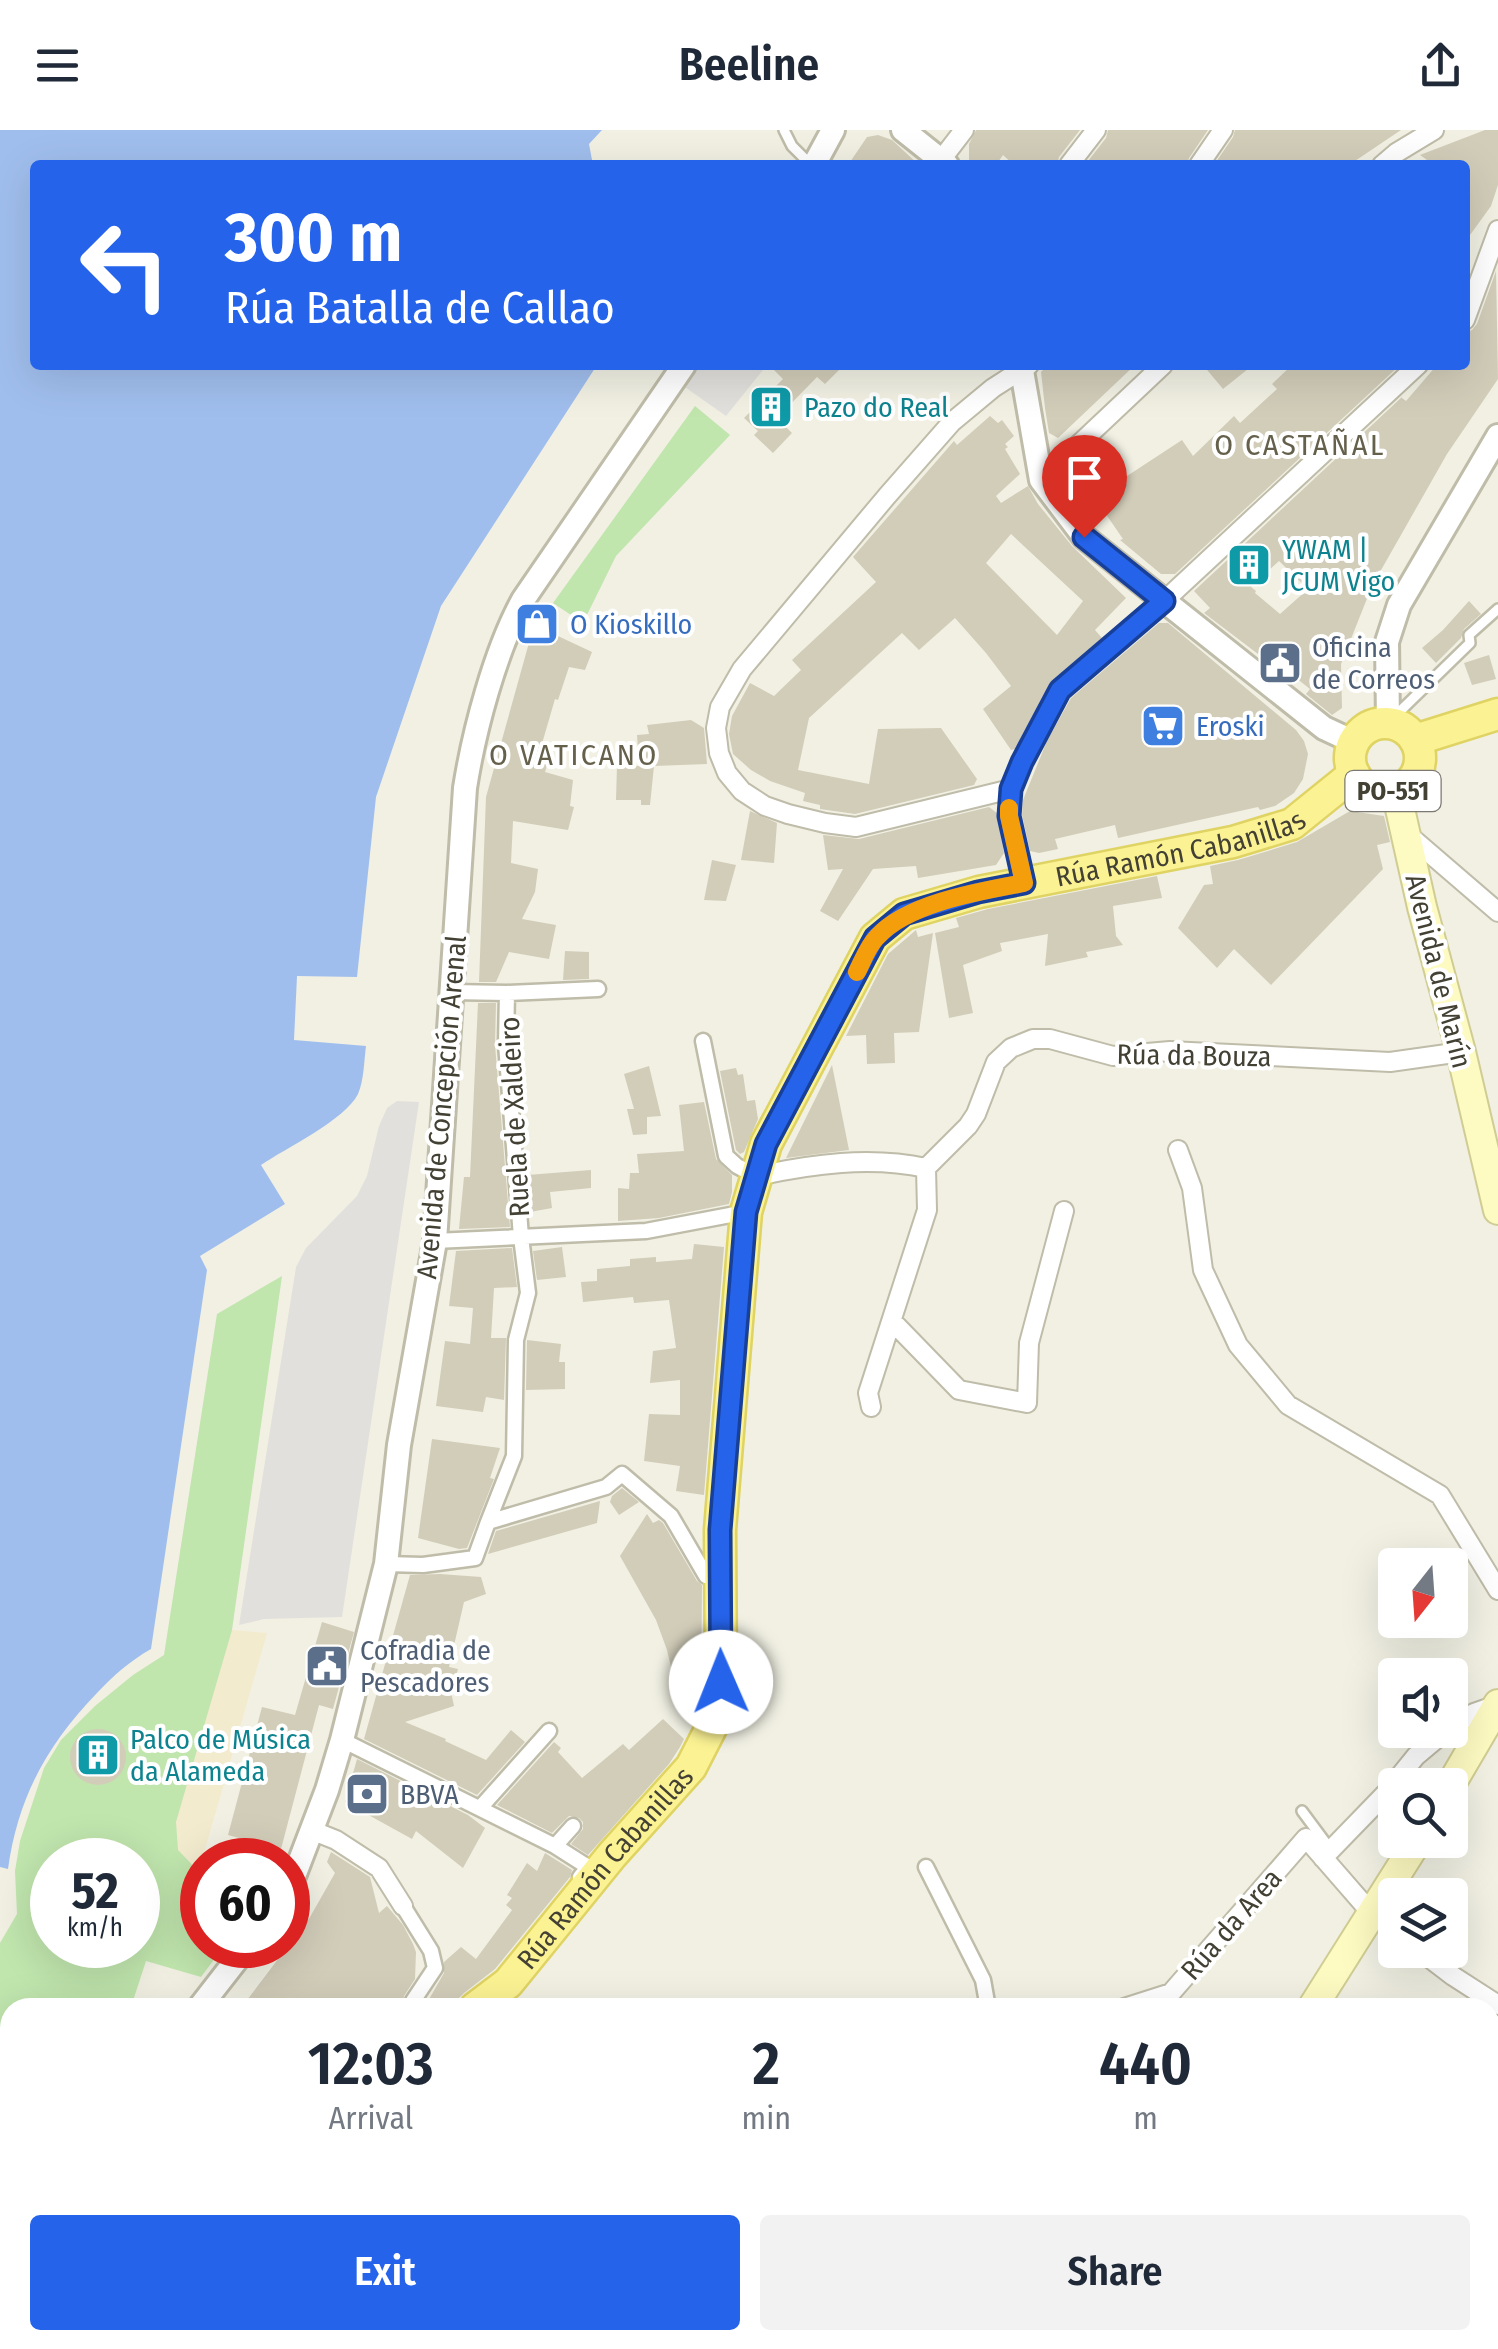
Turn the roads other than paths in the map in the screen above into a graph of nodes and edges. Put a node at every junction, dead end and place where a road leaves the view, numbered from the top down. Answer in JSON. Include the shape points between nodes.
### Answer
{"nodes":[{"id":1,"x":784,"y":130,"type":"edge"},
{"id":2,"x":833,"y":130,"type":"edge"},
{"id":3,"x":903,"y":130,"type":"edge"},
{"id":4,"x":964,"y":130,"type":"edge"},
{"id":5,"x":1096,"y":130,"type":"edge"},
{"id":6,"x":1223,"y":130,"type":"edge"},
{"id":7,"x":1434,"y":130,"type":"edge"},
{"id":8,"x":807,"y":160,"type":"edge"},
{"id":9,"x":816,"y":160,"type":"edge"},
{"id":10,"x":941,"y":160,"type":"edge"},
{"id":11,"x":945,"y":160,"type":"edge"},
{"id":12,"x":1073,"y":160,"type":"edge"},
{"id":13,"x":1202,"y":160,"type":"edge"},
{"id":14,"x":1388,"y":160,"type":"edge"},
{"id":15,"x":1498,"y":230,"type":"edge"},
{"id":16,"x":1470,"y":306,"type":"edge"},
{"id":17,"x":681,"y":370,"type":"edge"},
{"id":18,"x":1020,"y":370,"type":"edge"},
{"id":19,"x":1024,"y":370,"type":"edge"},
{"id":20,"x":1159,"y":370,"type":"edge"},
{"id":21,"x":1413,"y":370,"type":"edge"},
{"id":22,"x":1498,"y":436,"type":"edge"},
{"id":23,"x":1041,"y":480,"type":"junction"},
{"id":24,"x":1164,"y":601,"type":"junction"},
{"id":25,"x":1498,"y":609,"type":"edge"},
{"id":26,"x":1498,"y":714,"type":"edge"},
{"id":27,"x":1388,"y":723,"type":"junction"},
{"id":28,"x":1415,"y":740,"type":"junction"},
{"id":29,"x":1354,"y":742,"type":"junction"},
{"id":30,"x":1354,"y":774,"type":"junction"},
{"id":31,"x":1011,"y":789,"type":"junction"},
{"id":32,"x":1396,"y":791,"type":"junction"},
{"id":33,"x":1405,"y":832,"type":"junction"},
{"id":34,"x":1024,"y":883,"type":"junction"},
{"id":35,"x":1498,"y":912,"type":"edge"},
{"id":36,"x":598,"y":988,"type":"dead end"},
{"id":37,"x":451,"y":992,"type":"junction"},
{"id":38,"x":507,"y":993,"type":"junction"},
{"id":39,"x":703,"y":1041,"type":"dead end"},
{"id":40,"x":1461,"y":1052,"type":"junction"},
{"id":41,"x":1178,"y":1150,"type":"dead end"},
{"id":42,"x":926,"y":1168,"type":"junction"},
{"id":43,"x":757,"y":1176,"type":"junction"},
{"id":44,"x":1498,"y":1210,"type":"edge"},
{"id":45,"x":1064,"y":1211,"type":"dead end"},
{"id":46,"x":746,"y":1212,"type":"junction"},
{"id":47,"x":521,"y":1237,"type":"junction"},
{"id":48,"x":434,"y":1241,"type":"junction"},
{"id":49,"x":892,"y":1321,"type":"junction"},
{"id":50,"x":871,"y":1407,"type":"dead end"},
{"id":51,"x":488,"y":1522,"type":"junction"},
{"id":52,"x":386,"y":1564,"type":"junction"},
{"id":53,"x":719,"y":1580,"type":"junction"},
{"id":54,"x":1498,"y":1590,"type":"edge"},
{"id":55,"x":1498,"y":1705,"type":"edge"},
{"id":56,"x":1468,"y":1717,"type":"edge"},
{"id":57,"x":549,"y":1731,"type":"dead end"},
{"id":58,"x":342,"y":1740,"type":"junction"},
{"id":59,"x":1426,"y":1748,"type":"edge"},
{"id":60,"x":1461,"y":1768,"type":"edge"},
{"id":61,"x":480,"y":1808,"type":"junction"},
{"id":62,"x":1302,"y":1811,"type":"dead end"},
{"id":63,"x":573,"y":1826,"type":"dead end"},
{"id":64,"x":311,"y":1830,"type":"junction"},
{"id":65,"x":308,"y":1838,"type":"edge"},
{"id":66,"x":555,"y":1846,"type":"junction"},
{"id":67,"x":1327,"y":1854,"type":"junction"},
{"id":68,"x":926,"y":1867,"type":"dead end"},
{"id":69,"x":585,"y":1891,"type":"junction"},
{"id":70,"x":404,"y":1906,"type":"joint"},
{"id":71,"x":1378,"y":1916,"type":"edge"},
{"id":72,"x":1378,"y":1930,"type":"edge"},
{"id":73,"x":230,"y":1968,"type":"edge"},
{"id":74,"x":1443,"y":1968,"type":"edge"},
{"id":75,"x":207,"y":1998,"type":"edge"},
{"id":76,"x":415,"y":1998,"type":"edge"},
{"id":77,"x":488,"y":1998,"type":"edge"},
{"id":78,"x":986,"y":1998,"type":"edge"},
{"id":79,"x":1153,"y":1998,"type":"edge"},
{"id":80,"x":1320,"y":1998,"type":"edge"},
{"id":81,"x":1487,"y":1998,"type":"edge"}],
"edges":[{"from":1,"to":8,"type":"lane"},
{"from":2,"to":9,"type":"street"},
{"from":3,"to":10,"type":"street"},
{"from":4,"to":11,"type":"street"},
{"from":5,"to":12,"type":"street"},
{"from":6,"to":13,"type":"street"},
{"from":7,"to":14,"type":"street"},
{"from":15,"to":16,"type":"street"},
{"from":17,"to":37,"type":"street","name":"Avenida de Concepción Arenal","via":[[514,616],[468,770]]},
{"from":18,"to":31,"type":"street","via":[[952,422],[887,496],[742,669],[716,728],[727,774],[742,791],[765,806],[826,823],[856,827]]},
{"from":19,"to":23,"type":"street"},
{"from":20,"to":23,"type":"street"},
{"from":21,"to":24,"type":"street"},
{"from":22,"to":27,"type":"street","via":[[1399,606],[1388,642]]},
{"from":23,"to":24,"type":"street","via":[[1084,537]]},
{"from":24,"to":29,"type":"street","via":[[1324,728]]},
{"from":24,"to":31,"type":"street","via":[[1060,690]]},
{"from":25,"to":27,"type":"lane"},
{"from":26,"to":28,"type":"main road","number":"PO-551"},
{"from":27,"to":28,"type":"main road","number":"PO-551"},
{"from":27,"to":29,"type":"main road","number":"PO-551","via":[[1368,728]]},
{"from":28,"to":32,"type":"main road","number":"PO-551","via":[[1418,770]]},
{"from":29,"to":30,"type":"main road","number":"PO-551"},
{"from":30,"to":32,"type":"main road","number":"PO-551","via":[[1376,792]]},
{"from":30,"to":34,"type":"main road","name":"Rúa Ramón Cabanillas","number":"PO-551","via":[[1292,824]]},
{"from":31,"to":34,"type":"street","via":[[1009,816]]},
{"from":32,"to":33,"type":"main road","name":"Avenida de Marín"},
{"from":33,"to":35,"type":"street"},
{"from":33,"to":40,"type":"main road","name":"Avenida de Marín"},
{"from":34,"to":43,"type":"main road","name":"Rúa Ramón Cabanillas","number":"PO-551","via":[[904,914],[875,938],[766,1144]]},
{"from":36,"to":38,"type":"street"},
{"from":37,"to":38,"type":"street","name":"Ruela de Xaldeiro"},
{"from":37,"to":48,"type":"street","name":"Avenida de Concepción Arenal"},
{"from":38,"to":47,"type":"street","name":"Ruela de Xaldeiro"},
{"from":39,"to":43,"type":"street","via":[[726,1156]]},
{"from":40,"to":42,"type":"street","name":"Rúa da Bouza","via":[[1390,1062],[1170,1052],[1114,1056],[1034,1039],[996,1062],[976,1114]]},
{"from":40,"to":44,"type":"main road","name":"Avenida de Marín"},
{"from":41,"to":54,"type":"street","via":[[1192,1188],[1203,1270],[1238,1345],[1288,1405],[1440,1495]]},
{"from":42,"to":43,"type":"street","via":[[863,1161]]},
{"from":42,"to":49,"type":"street","via":[[927,1210]]},
{"from":43,"to":46,"type":"main road","name":"Rúa Ramón Cabanillas","number":"PO-551"},
{"from":45,"to":49,"type":"street","via":[[1029,1343],[1027,1404],[959,1390]]},
{"from":46,"to":47,"type":"street","via":[[646,1231]]},
{"from":46,"to":53,"type":"main road","name":"Rúa Ramón Cabanillas","number":"PO-551"},
{"from":47,"to":48,"type":"street"},
{"from":47,"to":51,"type":"street","name":"Ruela de Xaldeiro","via":[[528,1293],[516,1340],[514,1456]]},
{"from":48,"to":52,"type":"street","name":"Avenida de Concepción Arenal"},
{"from":49,"to":50,"type":"street","via":[[868,1393]]},
{"from":51,"to":52,"type":"street","name":"Ruela de Xaldeiro","via":[[475,1558]]},
{"from":51,"to":53,"type":"street","via":[[606,1487],[622,1474],[671,1516],[706,1576]]},
{"from":52,"to":58,"type":"street","name":"Avenida de Concepción Arenal"},
{"from":53,"to":69,"type":"main road","name":"Rúa Ramón Cabanillas","number":"PO-551","via":[[721,1682],[711,1728],[691,1767]]},
{"from":55,"to":56,"type":"street"},
{"from":55,"to":60,"type":"main road"},
{"from":57,"to":61,"type":"street"},
{"from":58,"to":61,"type":"street"},
{"from":58,"to":64,"type":"street","name":"Avenida de Concepción Arenal"},
{"from":59,"to":67,"type":"street"},
{"from":61,"to":66,"type":"street"},
{"from":62,"to":67,"type":"lane"},
{"from":63,"to":66,"type":"street"},
{"from":64,"to":65,"type":"street","name":"Avenida de Concepción Arenal"},
{"from":64,"to":70,"type":"street","via":[[379,1868]]},
{"from":66,"to":69,"type":"street","via":[[588,1867],[575,1883]]},
{"from":67,"to":71,"type":"street"},
{"from":67,"to":79,"type":"street","name":"Rúa da Area","via":[[1306,1838],[1171,1992]]},
{"from":68,"to":78,"type":"street"},
{"from":69,"to":77,"type":"main road","name":"Rúa Ramón Cabanillas","number":"PO-551"},
{"from":70,"to":76,"type":"street","via":[[436,1968]]},
{"from":72,"to":80,"type":"main road"},
{"from":73,"to":75,"type":"street"},
{"from":74,"to":81,"type":"street"}]}
